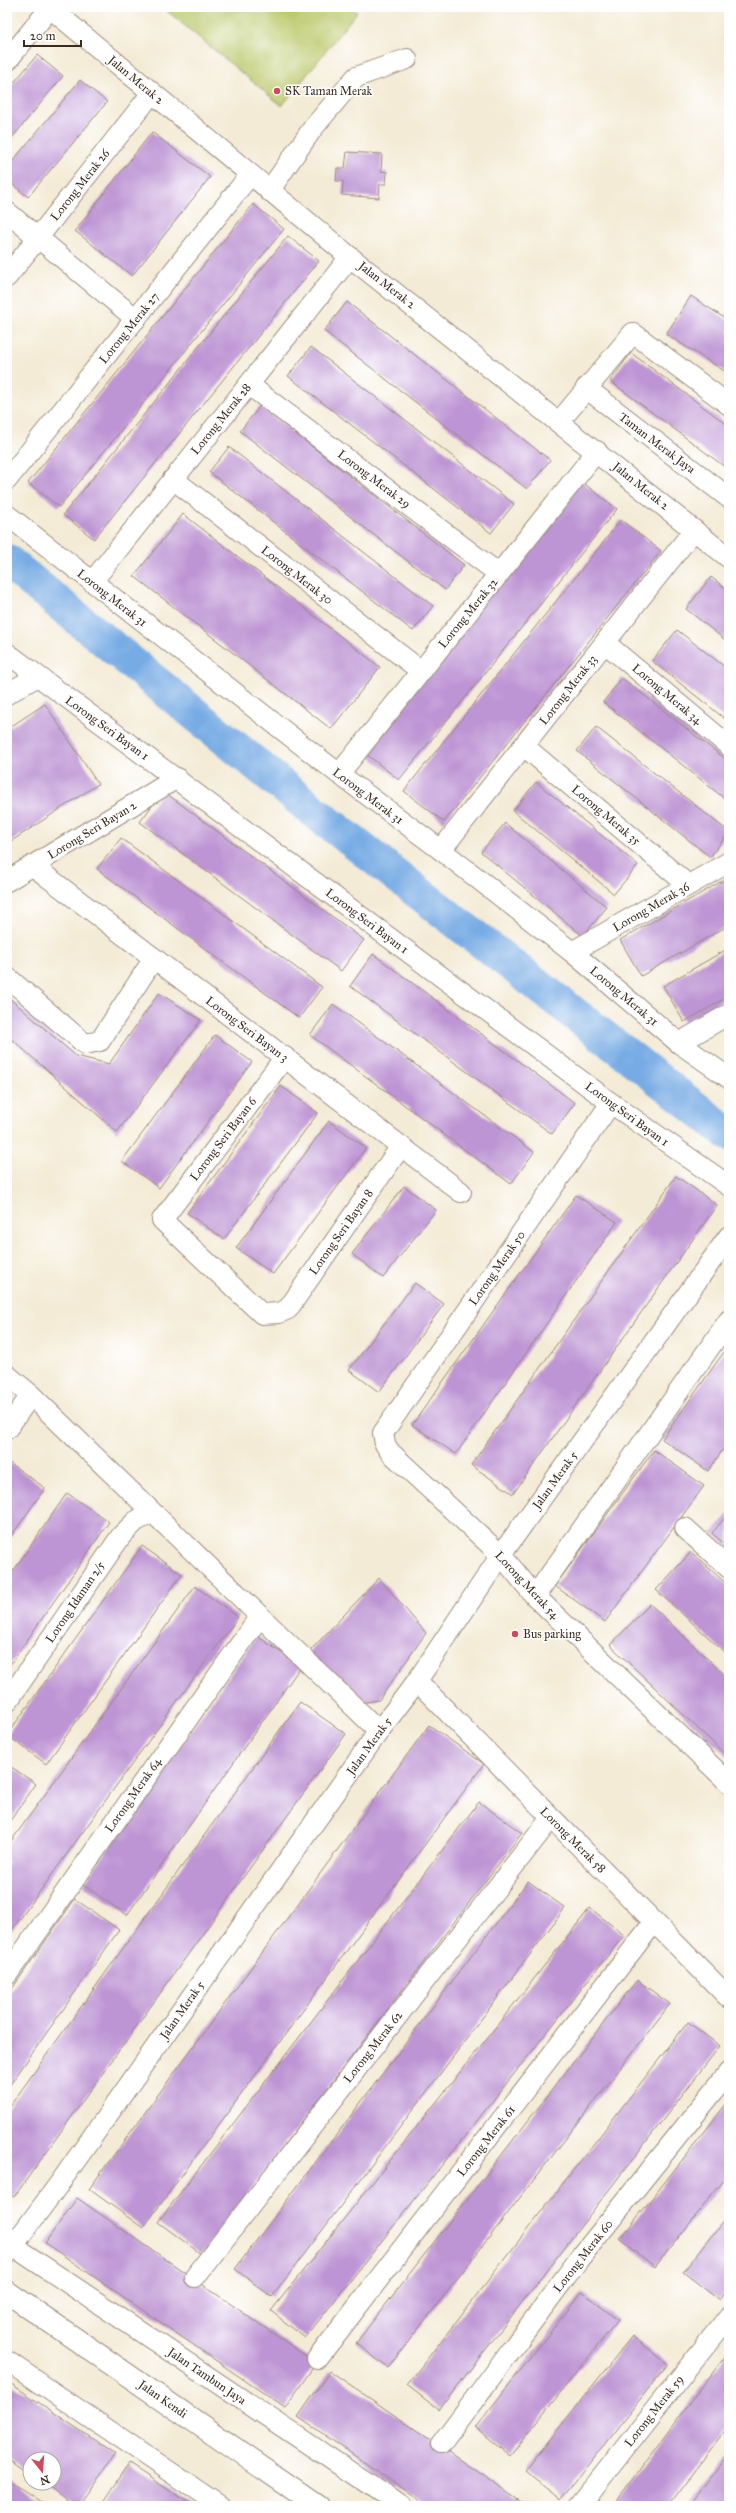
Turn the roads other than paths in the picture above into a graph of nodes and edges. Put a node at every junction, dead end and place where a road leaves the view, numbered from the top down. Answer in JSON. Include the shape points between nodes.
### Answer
{"nodes":[{"id":1,"x":49,"y":7,"type":"edge"},
{"id":2,"x":407,"y":59,"type":"dead end"},
{"id":3,"x":7,"y":62,"type":"edge"},
{"id":4,"x":152,"y":93,"type":"junction"},
{"id":5,"x":250,"y":175,"type":"junction"},
{"id":6,"x":269,"y":191,"type":"junction"},
{"id":7,"x":7,"y":212,"type":"edge"},
{"id":8,"x":39,"y":238,"type":"junction"},
{"id":9,"x":350,"y":257,"type":"junction"},
{"id":10,"x":7,"y":277,"type":"edge"},
{"id":11,"x":136,"y":319,"type":"junction"},
{"id":12,"x":249,"y":385,"type":"junction"},
{"id":13,"x":586,"y":388,"type":"junction"},
{"id":14,"x":729,"y":404,"type":"edge"},
{"id":15,"x":559,"y":422,"type":"junction"},
{"id":16,"x":597,"y":451,"type":"junction"},
{"id":17,"x":173,"y":479,"type":"junction"},
{"id":18,"x":7,"y":480,"type":"edge"},
{"id":19,"x":729,"y":498,"type":"edge"},
{"id":20,"x":7,"y":515,"type":"edge"},
{"id":21,"x":694,"y":530,"type":"junction"},
{"id":22,"x":729,"y":558,"type":"edge"},
{"id":23,"x":499,"y":574,"type":"junction"},
{"id":24,"x":92,"y":582,"type":"junction"},
{"id":25,"x":605,"y":643,"type":"junction"},
{"id":26,"x":7,"y":653,"type":"edge"},
{"id":27,"x":421,"y":671,"type":"junction"},
{"id":28,"x":36,"y":677,"type":"junction"},
{"id":29,"x":7,"y":694,"type":"edge"},
{"id":30,"x":524,"y":746,"type":"junction"},
{"id":31,"x":729,"y":746,"type":"edge"},
{"id":32,"x":339,"y":774,"type":"junction"},
{"id":33,"x":177,"y":778,"type":"junction"},
{"id":34,"x":441,"y":850,"type":"junction"},
{"id":35,"x":729,"y":862,"type":"edge"},
{"id":36,"x":33,"y":866,"type":"junction"},
{"id":37,"x":7,"y":881,"type":"edge"},
{"id":38,"x":688,"y":885,"type":"junction"},
{"id":39,"x":572,"y":952,"type":"junction"},
{"id":40,"x":154,"y":958,"type":"junction"},
{"id":41,"x":7,"y":977,"type":"edge"},
{"id":42,"x":729,"y":1014,"type":"edge"},
{"id":43,"x":679,"y":1043,"type":"junction"},
{"id":44,"x":285,"y":1057,"type":"junction"},
{"id":45,"x":729,"y":1078,"type":"edge"},
{"id":46,"x":611,"y":1103,"type":"junction"},
{"id":47,"x":400,"y":1146,"type":"junction"},
{"id":48,"x":729,"y":1186,"type":"edge"},
{"id":49,"x":461,"y":1192,"type":"dead end"},
{"id":50,"x":729,"y":1236,"type":"edge"},
{"id":51,"x":279,"y":1313,"type":"joint"},
{"id":52,"x":729,"y":1320,"type":"edge"},
{"id":53,"x":7,"y":1375,"type":"edge"},
{"id":54,"x":31,"y":1395,"type":"junction"},
{"id":55,"x":7,"y":1429,"type":"edge"},
{"id":56,"x":383,"y":1434,"type":"joint"},
{"id":57,"x":152,"y":1512,"type":"junction"},
{"id":58,"x":685,"y":1528,"type":"dead end"},
{"id":59,"x":501,"y":1555,"type":"junction"},
{"id":60,"x":729,"y":1568,"type":"edge"},
{"id":61,"x":534,"y":1596,"type":"junction"},
{"id":62,"x":260,"y":1616,"type":"junction"},
{"id":63,"x":417,"y":1681,"type":"junction"},
{"id":64,"x":7,"y":1702,"type":"edge"},
{"id":65,"x":379,"y":1731,"type":"junction"},
{"id":66,"x":729,"y":1784,"type":"edge"},
{"id":67,"x":551,"y":1818,"type":"junction"},
{"id":68,"x":654,"y":1922,"type":"junction"},
{"id":69,"x":7,"y":1975,"type":"edge"},
{"id":70,"x":729,"y":1998,"type":"edge"},
{"id":71,"x":729,"y":2072,"type":"edge"},
{"id":72,"x":9,"y":2247,"type":"edge"},
{"id":73,"x":195,"y":2277,"type":"dead end"},
{"id":74,"x":7,"y":2292,"type":"edge"},
{"id":75,"x":729,"y":2316,"type":"edge"},
{"id":76,"x":317,"y":2359,"type":"dead end"},
{"id":77,"x":7,"y":2361,"type":"edge"},
{"id":78,"x":441,"y":2444,"type":"dead end"},
{"id":79,"x":220,"y":2506,"type":"edge"},
{"id":80,"x":318,"y":2506,"type":"edge"},
{"id":81,"x":401,"y":2506,"type":"edge"},
{"id":82,"x":579,"y":2506,"type":"edge"}],
"edges":[{"from":1,"to":3,"type":"street"},
{"from":1,"to":4,"type":"street","name":"Jalan Merak 2"},
{"from":2,"to":6,"type":"street","via":[[356,77],[313,128]]},
{"from":4,"to":5,"type":"street","name":"Jalan Merak 2"},
{"from":4,"to":8,"type":"street","name":"Lorong Merak 26"},
{"from":5,"to":6,"type":"street","name":"Jalan Merak 2"},
{"from":5,"to":11,"type":"street","name":"Lorong Merak 27"},
{"from":6,"to":9,"type":"street","name":"Jalan Merak 2"},
{"from":7,"to":8,"type":"street"},
{"from":8,"to":10,"type":"street","name":"Lorong Merak 26"},
{"from":8,"to":11,"type":"street"},
{"from":9,"to":12,"type":"street","name":"Lorong Merak 28"},
{"from":9,"to":15,"type":"street","name":"Jalan Merak 2"},
{"from":11,"to":18,"type":"street","name":"Lorong Merak 27"},
{"from":12,"to":17,"type":"street","name":"Lorong Merak 28"},
{"from":12,"to":23,"type":"street","name":"Lorong Merak 29"},
{"from":13,"to":14,"type":"street","via":[[633,334]]},
{"from":13,"to":15,"type":"street"},
{"from":13,"to":19,"type":"street","name":"Taman Merak Jaya"},
{"from":15,"to":16,"type":"street","name":"Jalan Merak 2"},
{"from":16,"to":21,"type":"street","name":"Jalan Merak 2"},
{"from":16,"to":23,"type":"street","name":"Lorong Merak 32"},
{"from":17,"to":24,"type":"street","name":"Lorong Merak 28"},
{"from":17,"to":27,"type":"street","name":"Lorong Merak 30"},
{"from":20,"to":24,"type":"street","name":"Lorong Merak 31"},
{"from":21,"to":22,"type":"street","name":"Jalan Merak 2"},
{"from":21,"to":25,"type":"street","name":"Lorong Merak 33"},
{"from":23,"to":27,"type":"street","name":"Lorong Merak 32"},
{"from":24,"to":32,"type":"street","name":"Lorong Merak 31"},
{"from":25,"to":30,"type":"street","name":"Lorong Merak 33"},
{"from":25,"to":31,"type":"street","name":"Lorong Merak 34"},
{"from":26,"to":28,"type":"street","name":"Lorong Seri Bayan 1"},
{"from":27,"to":32,"type":"street","name":"Lorong Merak 32"},
{"from":28,"to":29,"type":"street"},
{"from":28,"to":33,"type":"street","name":"Lorong Seri Bayan 1"},
{"from":30,"to":34,"type":"street","name":"Lorong Merak 33"},
{"from":30,"to":38,"type":"street","name":"Lorong Merak 35"},
{"from":32,"to":34,"type":"street","name":"Lorong Merak 31"},
{"from":33,"to":36,"type":"street","name":"Lorong Seri Bayan 2"},
{"from":33,"to":46,"type":"street","name":"Lorong Seri Bayan 1"},
{"from":34,"to":39,"type":"street","name":"Lorong Merak 31"},
{"from":35,"to":38,"type":"street","name":"Lorong Merak 36"},
{"from":36,"to":37,"type":"street","name":"Lorong Seri Bayan 2"},
{"from":36,"to":40,"type":"street","name":"Lorong Seri Bayan 3"},
{"from":38,"to":39,"type":"street","name":"Lorong Merak 36"},
{"from":39,"to":43,"type":"street","name":"Lorong Merak 31"},
{"from":40,"to":41,"type":"street","via":[[100,1041],[85,1044]]},
{"from":40,"to":44,"type":"street","name":"Lorong Seri Bayan 3"},
{"from":42,"to":43,"type":"street"},
{"from":43,"to":45,"type":"street","name":"Lorong Merak 31"},
{"from":44,"to":47,"type":"street","name":"Lorong Seri Bayan 3"},
{"from":44,"to":51,"type":"street","name":"Lorong Seri Bayan 6","via":[[162,1220],[262,1314]]},
{"from":46,"to":48,"type":"street","name":"Lorong Seri Bayan 1"},
{"from":46,"to":56,"type":"street","name":"Lorong Merak 50"},
{"from":47,"to":49,"type":"street","name":"Lorong Seri Bayan 3"},
{"from":47,"to":51,"type":"street","name":"Lorong Seri Bayan 8","via":[[288,1309]]},
{"from":50,"to":59,"type":"street","name":"Jalan Merak 5"},
{"from":52,"to":61,"type":"street"},
{"from":53,"to":54,"type":"street"},
{"from":54,"to":55,"type":"street"},
{"from":54,"to":57,"type":"street"},
{"from":56,"to":59,"type":"street","name":"Lorong Merak 54","via":[[390,1452]]},
{"from":57,"to":62,"type":"street"},
{"from":57,"to":64,"type":"street","name":"Lorong Idaman 2/5","via":[[136,1521],[121,1536]]},
{"from":58,"to":60,"type":"street"},
{"from":59,"to":61,"type":"street","name":"Lorong Merak 54"},
{"from":59,"to":63,"type":"street","name":"Jalan Merak 5"},
{"from":61,"to":66,"type":"street","name":"Lorong Merak 54"},
{"from":62,"to":65,"type":"street"},
{"from":62,"to":69,"type":"street","name":"Lorong Merak 64"},
{"from":63,"to":65,"type":"street","name":"Jalan Merak 5"},
{"from":63,"to":67,"type":"street","name":"Lorong Merak 58"},
{"from":65,"to":72,"type":"street","name":"Jalan Merak 5","via":[[59,2184]]},
{"from":67,"to":68,"type":"street","name":"Lorong Merak 58"},
{"from":67,"to":73,"type":"street","name":"Lorong Merak 62"},
{"from":68,"to":70,"type":"street","name":"Lorong Merak 58"},
{"from":68,"to":76,"type":"street","name":"Lorong Merak 61"},
{"from":71,"to":78,"type":"street","name":"Lorong Merak 60","via":[[579,2259]]},
{"from":72,"to":81,"type":"street","name":"Jalan Tambun Jaya"},
{"from":74,"to":80,"type":"street","name":"Jalan Kendi"},
{"from":75,"to":82,"type":"street","name":"Lorong Merak 59"},
{"from":77,"to":79,"type":"street"}]}
